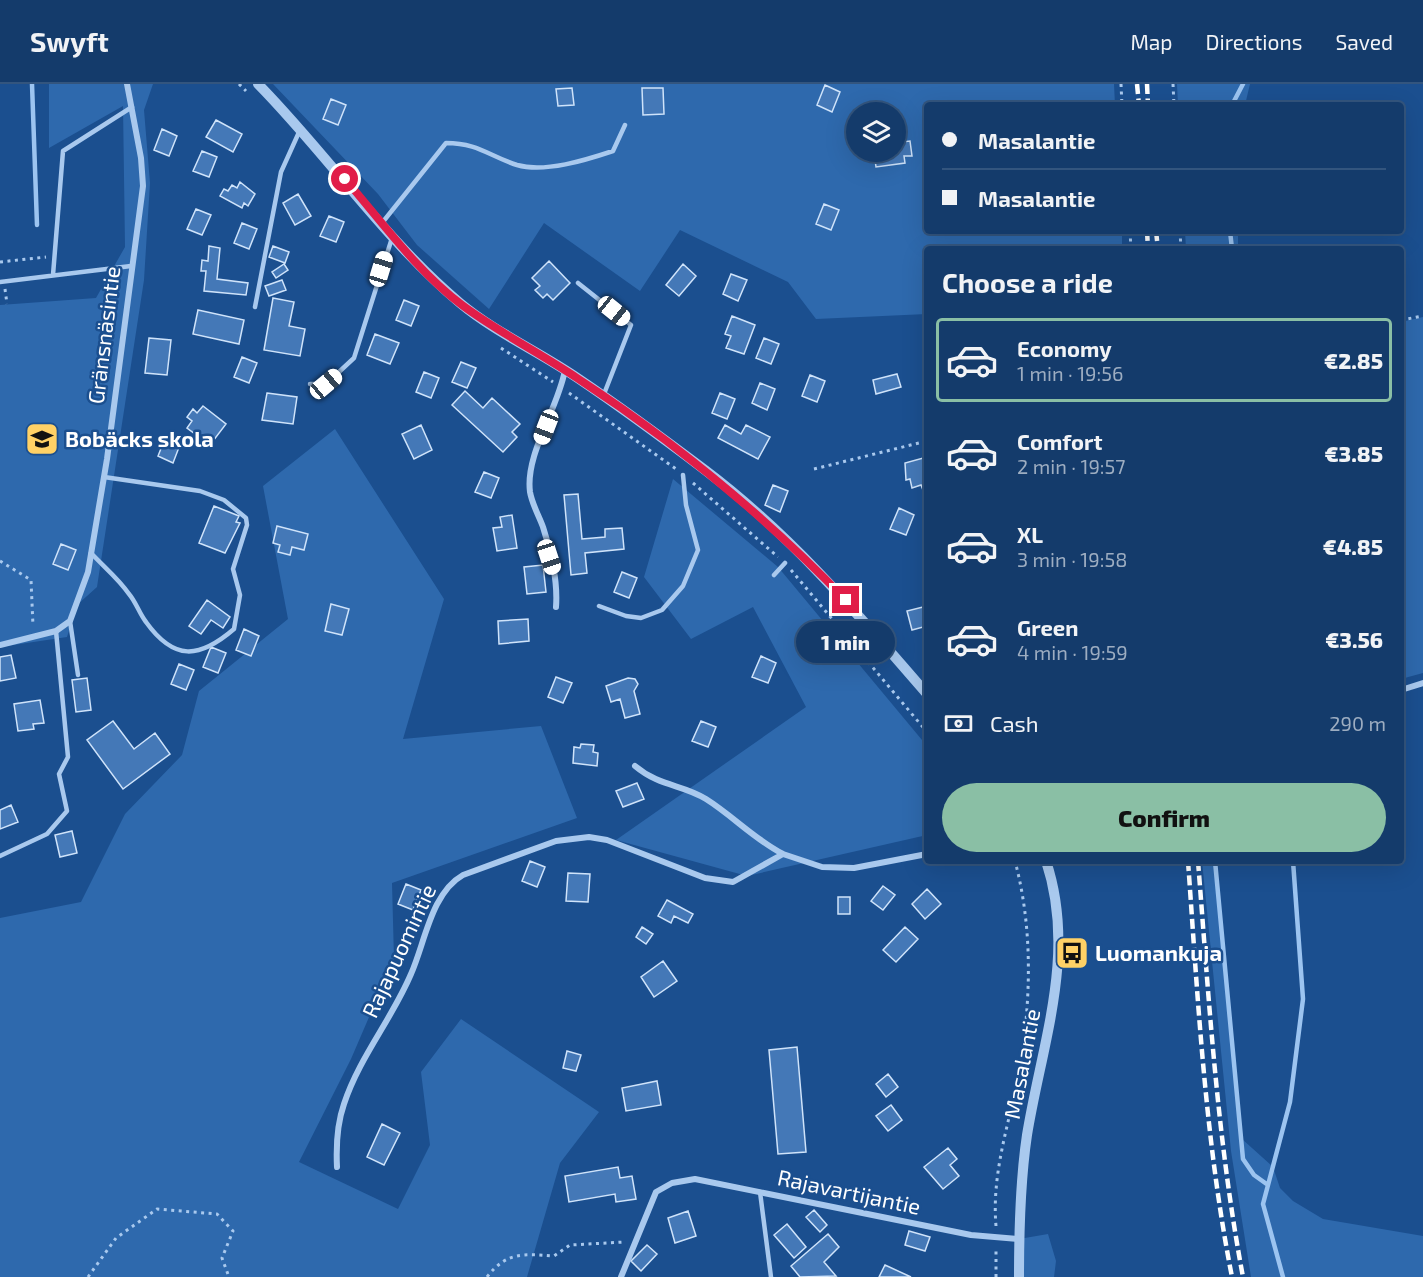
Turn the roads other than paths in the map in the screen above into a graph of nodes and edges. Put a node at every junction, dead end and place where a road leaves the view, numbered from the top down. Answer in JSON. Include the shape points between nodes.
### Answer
{"nodes":[{"id":1,"x":127,"y":84,"type":"edge"},
{"id":2,"x":258,"y":84,"type":"edge"},
{"id":3,"x":132,"y":107,"type":"junction"},
{"id":4,"x":625,"y":125,"type":"dead end"},
{"id":5,"x":301,"y":128,"type":"junction"},
{"id":6,"x":382,"y":223,"type":"junction"},
{"id":7,"x":394,"y":236,"type":"junction"},
{"id":8,"x":131,"y":266,"type":"junction"},
{"id":9,"x":53,"y":275,"type":"junction"},
{"id":10,"x":2,"y":282,"type":"edge"},
{"id":11,"x":578,"y":283,"type":"dead end"},
{"id":12,"x":255,"y":307,"type":"dead end"},
{"id":13,"x":565,"y":370,"type":"junction"},
{"id":14,"x":310,"y":384,"type":"dead end"},
{"id":15,"x":603,"y":396,"type":"junction"},
{"id":16,"x":683,"y":475,"type":"road end"},
{"id":17,"x":104,"y":477,"type":"junction"},
{"id":18,"x":91,"y":553,"type":"junction"},
{"id":19,"x":785,"y":563,"type":"road end"},
{"id":20,"x":774,"y":575,"type":"dead end"},
{"id":21,"x":599,"y":606,"type":"dead end"},
{"id":22,"x":556,"y":607,"type":"dead end"},
{"id":23,"x":70,"y":621,"type":"junction"},
{"id":24,"x":56,"y":631,"type":"junction"},
{"id":25,"x":0,"y":645,"type":"edge"},
{"id":26,"x":78,"y":675,"type":"dead end"},
{"id":27,"x":1423,"y":683,"type":"edge"},
{"id":28,"x":1404,"y":689,"type":"edge"},
{"id":29,"x":924,"y":691,"type":"edge"},
{"id":30,"x":635,"y":766,"type":"dead end"},
{"id":31,"x":783,"y":854,"type":"junction"},
{"id":32,"x":924,"y":855,"type":"edge"},
{"id":33,"x":0,"y":856,"type":"edge"},
{"id":34,"x":1047,"y":864,"type":"edge"},
{"id":35,"x":337,"y":1167,"type":"dead end"},
{"id":36,"x":760,"y":1192,"type":"junction"},
{"id":37,"x":1019,"y":1239,"type":"junction"},
{"id":38,"x":621,"y":1277,"type":"edge"},
{"id":39,"x":771,"y":1277,"type":"edge"},
{"id":40,"x":1019,"y":1277,"type":"edge"}],
"edges":[{"from":1,"to":3,"type":"street","name":"Gränsnäsintie"},
{"from":2,"to":5,"type":"street"},
{"from":3,"to":8,"type":"street","name":"Gränsnäsintie","via":[[143,186]]},
{"from":3,"to":9,"type":"lane","via":[[63,151]]},
{"from":4,"to":6,"type":"lane","via":[[613,151],[570,165],[519,165],[468,143],[446,143]]},
{"from":5,"to":6,"type":"street"},
{"from":5,"to":12,"type":"lane","via":[[280,172]]},
{"from":6,"to":7,"type":"street"},
{"from":7,"to":13,"type":"street","via":[[434,281],[463,305]]},
{"from":7,"to":14,"type":"lane","via":[[354,358],[326,384]]},
{"from":8,"to":9,"type":"lane"},
{"from":8,"to":17,"type":"street","name":"Gränsnäsintie"},
{"from":9,"to":10,"type":"lane"},
{"from":11,"to":15,"type":"lane","via":[[631,325]]},
{"from":13,"to":15,"type":"street"},
{"from":13,"to":22,"type":"street","via":[[562,388],[530,470],[530,494],[557,582]]},
{"from":15,"to":29,"type":"street","via":[[707,471],[787,539]]},
{"from":16,"to":21,"type":"lane","via":[[698,550],[683,586],[662,610],[641,618]]},
{"from":17,"to":18,"type":"street","name":"Gränsnäsintie"},
{"from":17,"to":18,"type":"lane","via":[[200,491],[224,500],[246,518],[233,569],[240,595],[234,629],[198,651],[174,649],[146,622],[129,593]]},
{"from":18,"to":23,"type":"street","name":"Gränsnäsintie"},
{"from":19,"to":20,"type":"lane"},
{"from":23,"to":24,"type":"street"},
{"from":23,"to":26,"type":"lane"},
{"from":24,"to":25,"type":"street"},
{"from":24,"to":33,"type":"lane","via":[[68,758],[59,774],[67,811],[47,834]]},
{"from":27,"to":28,"type":"street"},
{"from":30,"to":31,"type":"street","via":[[650,779],[705,798]]},
{"from":31,"to":32,"type":"street","via":[[822,867],[854,867]]},
{"from":31,"to":35,"type":"street","name":"Rajapuomintie","via":[[733,882],[705,878],[607,840],[589,837],[556,841],[456,879],[440,898],[411,975],[344,1104]]},
{"from":34,"to":37,"type":"street","name":"Masalantie","via":[[1057,900],[1059,962],[1027,1138]]},
{"from":36,"to":37,"type":"street","name":"Rajavartijantie","via":[[971,1235]]},
{"from":36,"to":38,"type":"street","name":"Rajavartijantie","via":[[695,1179],[672,1183],[656,1192]]},
{"from":36,"to":39,"type":"lane"},
{"from":37,"to":40,"type":"street","name":"Masalantie"}]}
